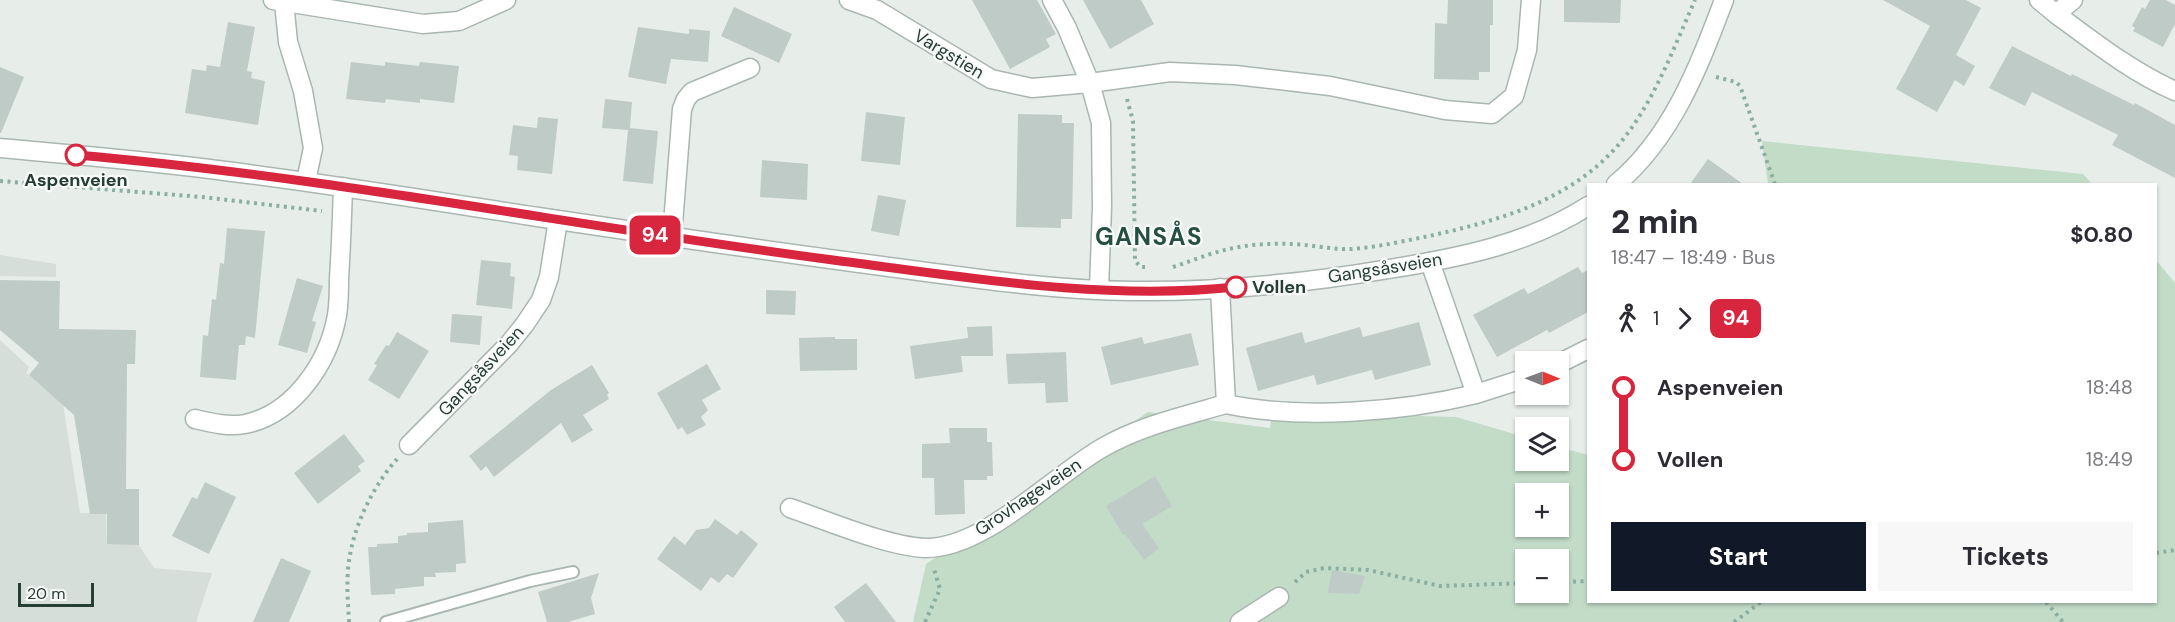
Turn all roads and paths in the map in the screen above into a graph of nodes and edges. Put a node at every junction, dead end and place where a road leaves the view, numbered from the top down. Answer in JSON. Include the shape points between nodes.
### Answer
{"nodes":[{"id":1,"x":506,"y":0,"type":"edge"},
{"id":2,"x":849,"y":0,"type":"edge"},
{"id":3,"x":1052,"y":0,"type":"edge"},
{"id":4,"x":1531,"y":0,"type":"edge"},
{"id":5,"x":1695,"y":0,"type":"edge"},
{"id":6,"x":1724,"y":0,"type":"edge"},
{"id":7,"x":2039,"y":0,"type":"edge"},
{"id":8,"x":2073,"y":0,"type":"edge"},
{"id":9,"x":279,"y":1,"type":"edge"},
{"id":10,"x":2056,"y":14,"type":"junction"},
{"id":11,"x":1699,"y":64,"type":"junction"},
{"id":12,"x":750,"y":68,"type":"dead end"},
{"id":13,"x":1122,"y":78,"type":"junction"},
{"id":14,"x":1090,"y":84,"type":"junction"},
{"id":15,"x":2175,"y":91,"type":"edge"},
{"id":16,"x":0,"y":148,"type":"edge"},
{"id":17,"x":0,"y":181,"type":"edge"},
{"id":18,"x":306,"y":181,"type":"junction"},
{"id":19,"x":1617,"y":183,"type":"edge"},
{"id":20,"x":1775,"y":183,"type":"edge"},
{"id":21,"x":343,"y":187,"type":"junction"},
{"id":22,"x":1587,"y":207,"type":"edge"},
{"id":23,"x":342,"y":214,"type":"junction"},
{"id":24,"x":558,"y":220,"type":"junction"},
{"id":25,"x":672,"y":237,"type":"junction"},
{"id":26,"x":1430,"y":262,"type":"junction"},
{"id":27,"x":1150,"y":268,"type":"dead end"},
{"id":28,"x":1169,"y":268,"type":"dead end"},
{"id":29,"x":1220,"y":288,"type":"junction"},
{"id":30,"x":1099,"y":289,"type":"junction"},
{"id":31,"x":1587,"y":350,"type":"edge"},
{"id":32,"x":1569,"y":358,"type":"edge"},
{"id":33,"x":1515,"y":382,"type":"edge"},
{"id":34,"x":1476,"y":394,"type":"junction"},
{"id":35,"x":1226,"y":404,"type":"junction"},
{"id":36,"x":195,"y":419,"type":"dead end"},
{"id":37,"x":409,"y":445,"type":"joint"},
{"id":38,"x":790,"y":508,"type":"dead end"},
{"id":39,"x":928,"y":548,"type":"junction"},
{"id":40,"x":2175,"y":550,"type":"edge"},
{"id":41,"x":2157,"y":552,"type":"edge"},
{"id":42,"x":573,"y":572,"type":"dead end"},
{"id":43,"x":1587,"y":581,"type":"edge"},
{"id":44,"x":1569,"y":582,"type":"edge"},
{"id":45,"x":1515,"y":583,"type":"edge"},
{"id":46,"x":1280,"y":597,"type":"joint"},
{"id":47,"x":1760,"y":603,"type":"edge"},
{"id":48,"x":2047,"y":603,"type":"edge"},
{"id":49,"x":349,"y":622,"type":"edge"},
{"id":50,"x":386,"y":622,"type":"edge"},
{"id":51,"x":925,"y":622,"type":"edge"},
{"id":52,"x":1240,"y":622,"type":"edge"},
{"id":53,"x":1734,"y":622,"type":"edge"},
{"id":54,"x":2063,"y":622,"type":"edge"}],
"edges":[{"from":1,"to":9,"type":"street","via":[[459,21],[423,24]]},
{"from":2,"to":14,"type":"street","name":"Vargstien","via":[[877,10],[991,79],[1032,88]]},
{"from":3,"to":14,"type":"street"},
{"from":4,"to":13,"type":"street","via":[[1527,50],[1514,96],[1492,114],[1445,110],[1330,86],[1235,75],[1170,72]]},
{"from":5,"to":28,"type":"path","via":[[1662,77],[1624,137],[1585,175],[1553,197],[1510,215],[1415,239],[1349,249],[1291,244],[1239,247]]},
{"from":6,"to":11,"type":"street"},
{"from":7,"to":10,"type":"street"},
{"from":8,"to":10,"type":"street"},
{"from":9,"to":18,"type":"street","via":[[303,91],[313,148]]},
{"from":10,"to":15,"type":"street","via":[[2144,75]]},
{"from":11,"to":19,"type":"street","via":[[1666,126],[1646,154]]},
{"from":11,"to":20,"type":"path","via":[[1713,76],[1740,86]]},
{"from":12,"to":25,"type":"street","via":[[696,90],[686,99]]},
{"from":13,"to":14,"type":"street"},
{"from":13,"to":27,"type":"path","via":[[1133,121],[1135,261]]},
{"from":14,"to":30,"type":"street","via":[[1101,123]]},
{"from":16,"to":18,"type":"street","name":"Gangsåsveien"},
{"from":17,"to":23,"type":"path","via":[[202,197]]},
{"from":18,"to":21,"type":"street","name":"Gangsåsveien"},
{"from":21,"to":23,"type":"street"},
{"from":21,"to":24,"type":"street","name":"Gangsåsveien"},
{"from":22,"to":26,"type":"street","name":"Gangsåsveien","via":[[1569,219],[1511,242]]},
{"from":23,"to":36,"type":"street","via":[[337,315],[329,348],[313,375],[290,401],[265,418],[221,425]]},
{"from":24,"to":25,"type":"street","name":"Gangsåsveien"},
{"from":24,"to":37,"type":"street","name":"Gangsåsveien","via":[[549,277],[541,300],[509,344]]},
{"from":25,"to":30,"type":"street","name":"Gangsåsveien","via":[[1004,283]]},
{"from":26,"to":29,"type":"street","name":"Gangsåsveien","via":[[1353,275]]},
{"from":26,"to":34,"type":"street"},
{"from":29,"to":30,"type":"street","name":"Gangsåsveien"},
{"from":29,"to":35,"type":"street"},
{"from":31,"to":32,"type":"street"},
{"from":33,"to":34,"type":"street","name":"Grovhageveien"},
{"from":34,"to":35,"type":"street","name":"Grovhageveien","via":[[1436,403],[1353,411],[1254,410]]},
{"from":35,"to":39,"type":"street","name":"Grovhageveien","via":[[1121,438],[975,535]]},
{"from":37,"to":49,"type":"path","via":[[375,489],[354,537],[349,561]]},
{"from":38,"to":39,"type":"street","name":"Grovhageveien","via":[[905,546]]},
{"from":39,"to":51,"type":"path","via":[[940,589]]},
{"from":40,"to":41,"type":"path"},
{"from":42,"to":50,"type":"lane"},
{"from":43,"to":44,"type":"path"},
{"from":45,"to":46,"type":"path","via":[[1440,586],[1368,570],[1324,568],[1306,572]]},
{"from":46,"to":52,"type":"street"},
{"from":47,"to":53,"type":"path"},
{"from":48,"to":54,"type":"path"}]}
